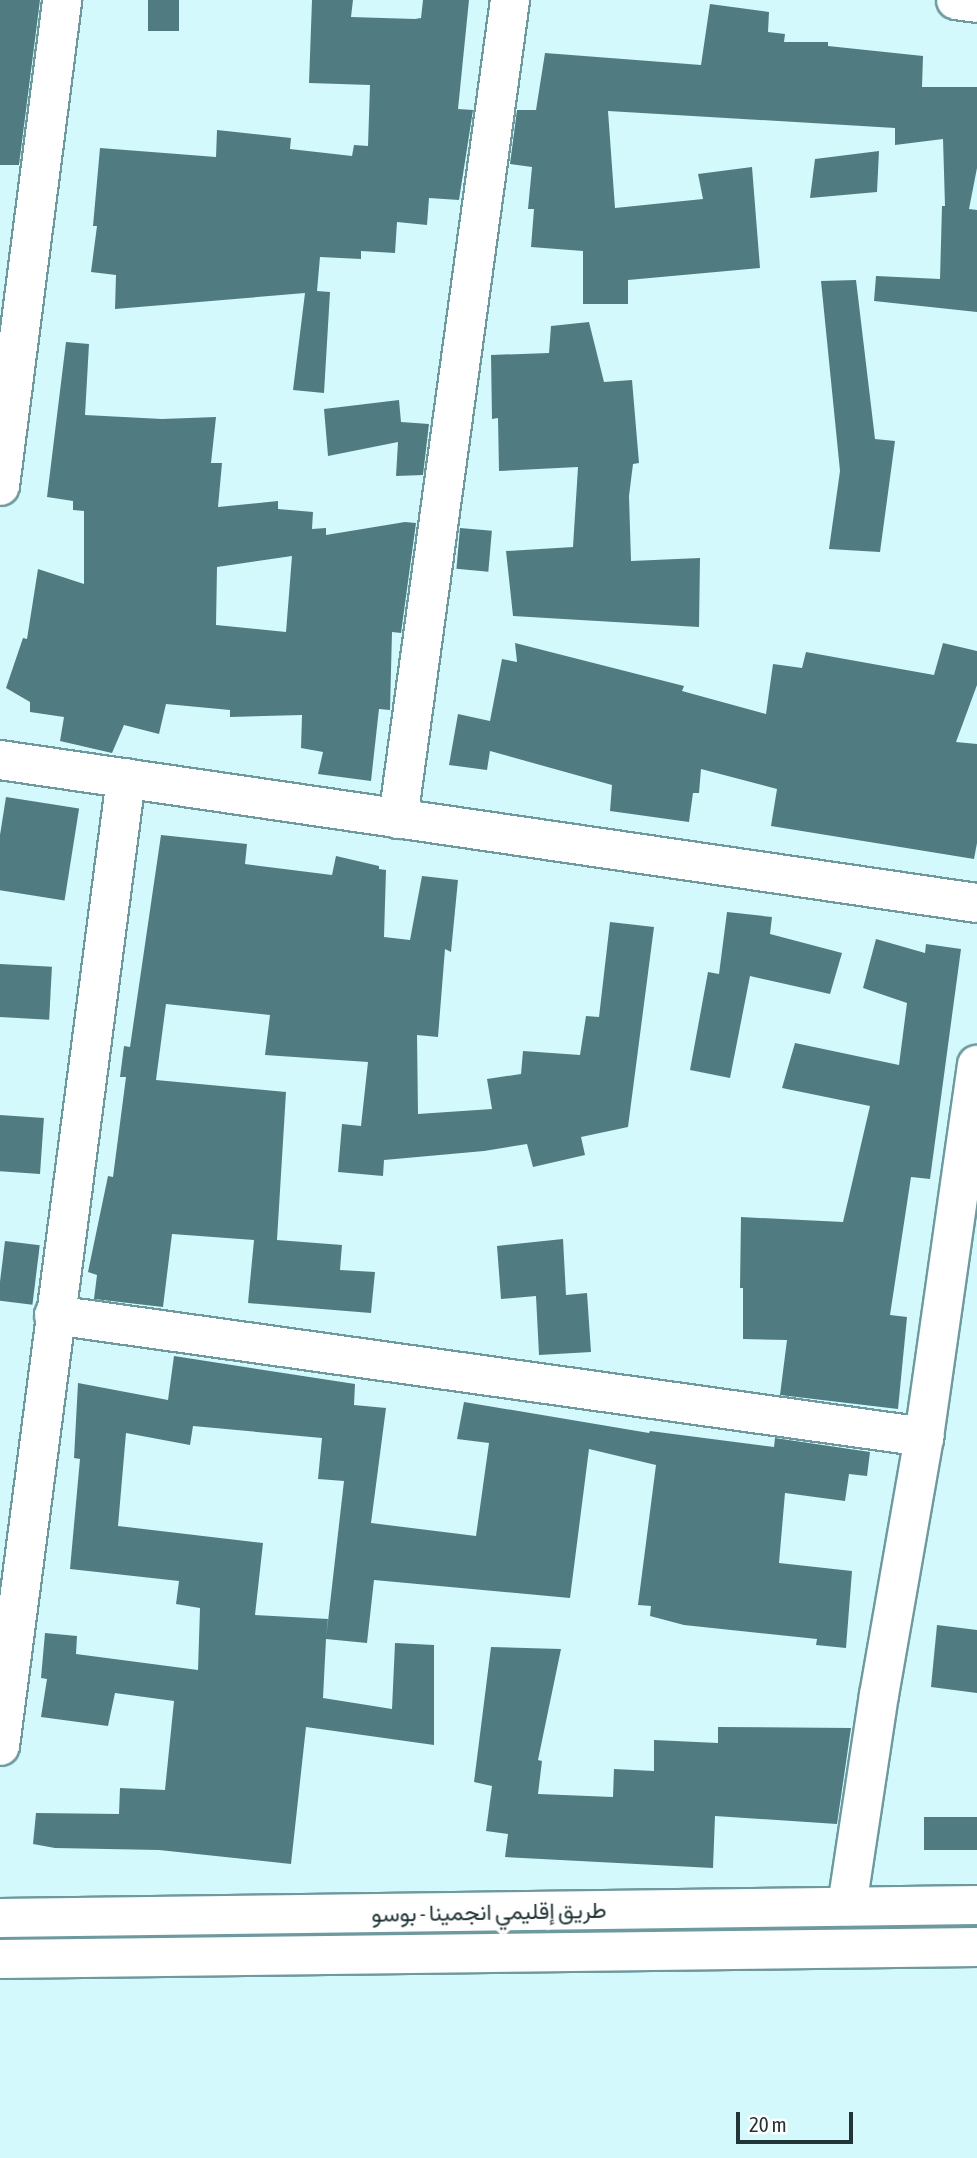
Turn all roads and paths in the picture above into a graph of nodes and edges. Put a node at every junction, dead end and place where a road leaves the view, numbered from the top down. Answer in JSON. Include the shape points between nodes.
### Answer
{"nodes":[{"id":1,"x":62,"y":0,"type":"edge"},
{"id":2,"x":510,"y":0,"type":"edge"},
{"id":3,"x":956,"y":0,"type":"edge"},
{"id":4,"x":977,"y":3,"type":"edge"},
{"id":5,"x":10,"y":313,"type":"edge"},
{"id":6,"x":0,"y":486,"type":"edge"},
{"id":7,"x":0,"y":760,"type":"edge"},
{"id":8,"x":126,"y":778,"type":"junction"},
{"id":9,"x":398,"y":819,"type":"junction"},
{"id":10,"x":977,"y":903,"type":"edge"},
{"id":11,"x":977,"y":1065,"type":"edge"},
{"id":12,"x":54,"y":1315,"type":"junction"},
{"id":13,"x":923,"y":1437,"type":"junction"},
{"id":14,"x":0,"y":1746,"type":"edge"},
{"id":15,"x":977,"y":1905,"type":"edge"},
{"id":16,"x":847,"y":1906,"type":"junction"},
{"id":17,"x":0,"y":1918,"type":"edge"},
{"id":18,"x":977,"y":1947,"type":"edge"},
{"id":19,"x":0,"y":1959,"type":"edge"}],
"edges":[{"from":1,"to":5,"type":"street","via":[[31,260]]},
{"from":2,"to":9,"type":"street"},
{"from":3,"to":4,"type":"street"},
{"from":5,"to":6,"type":"street"},
{"from":7,"to":8,"type":"street"},
{"from":8,"to":9,"type":"street"},
{"from":8,"to":12,"type":"street"},
{"from":9,"to":10,"type":"street"},
{"from":11,"to":13,"type":"street"},
{"from":12,"to":13,"type":"street"},
{"from":12,"to":14,"type":"street"},
{"from":13,"to":16,"type":"street"},
{"from":15,"to":16,"type":"street","name":"طريق إقليمي انجمينا - بوسو"},
{"from":16,"to":17,"type":"street","name":"طريق إقليمي انجمينا - بوسو"},
{"from":18,"to":19,"type":"street","name":"طريق إقليمي انجمينا - بوسو"}]}
